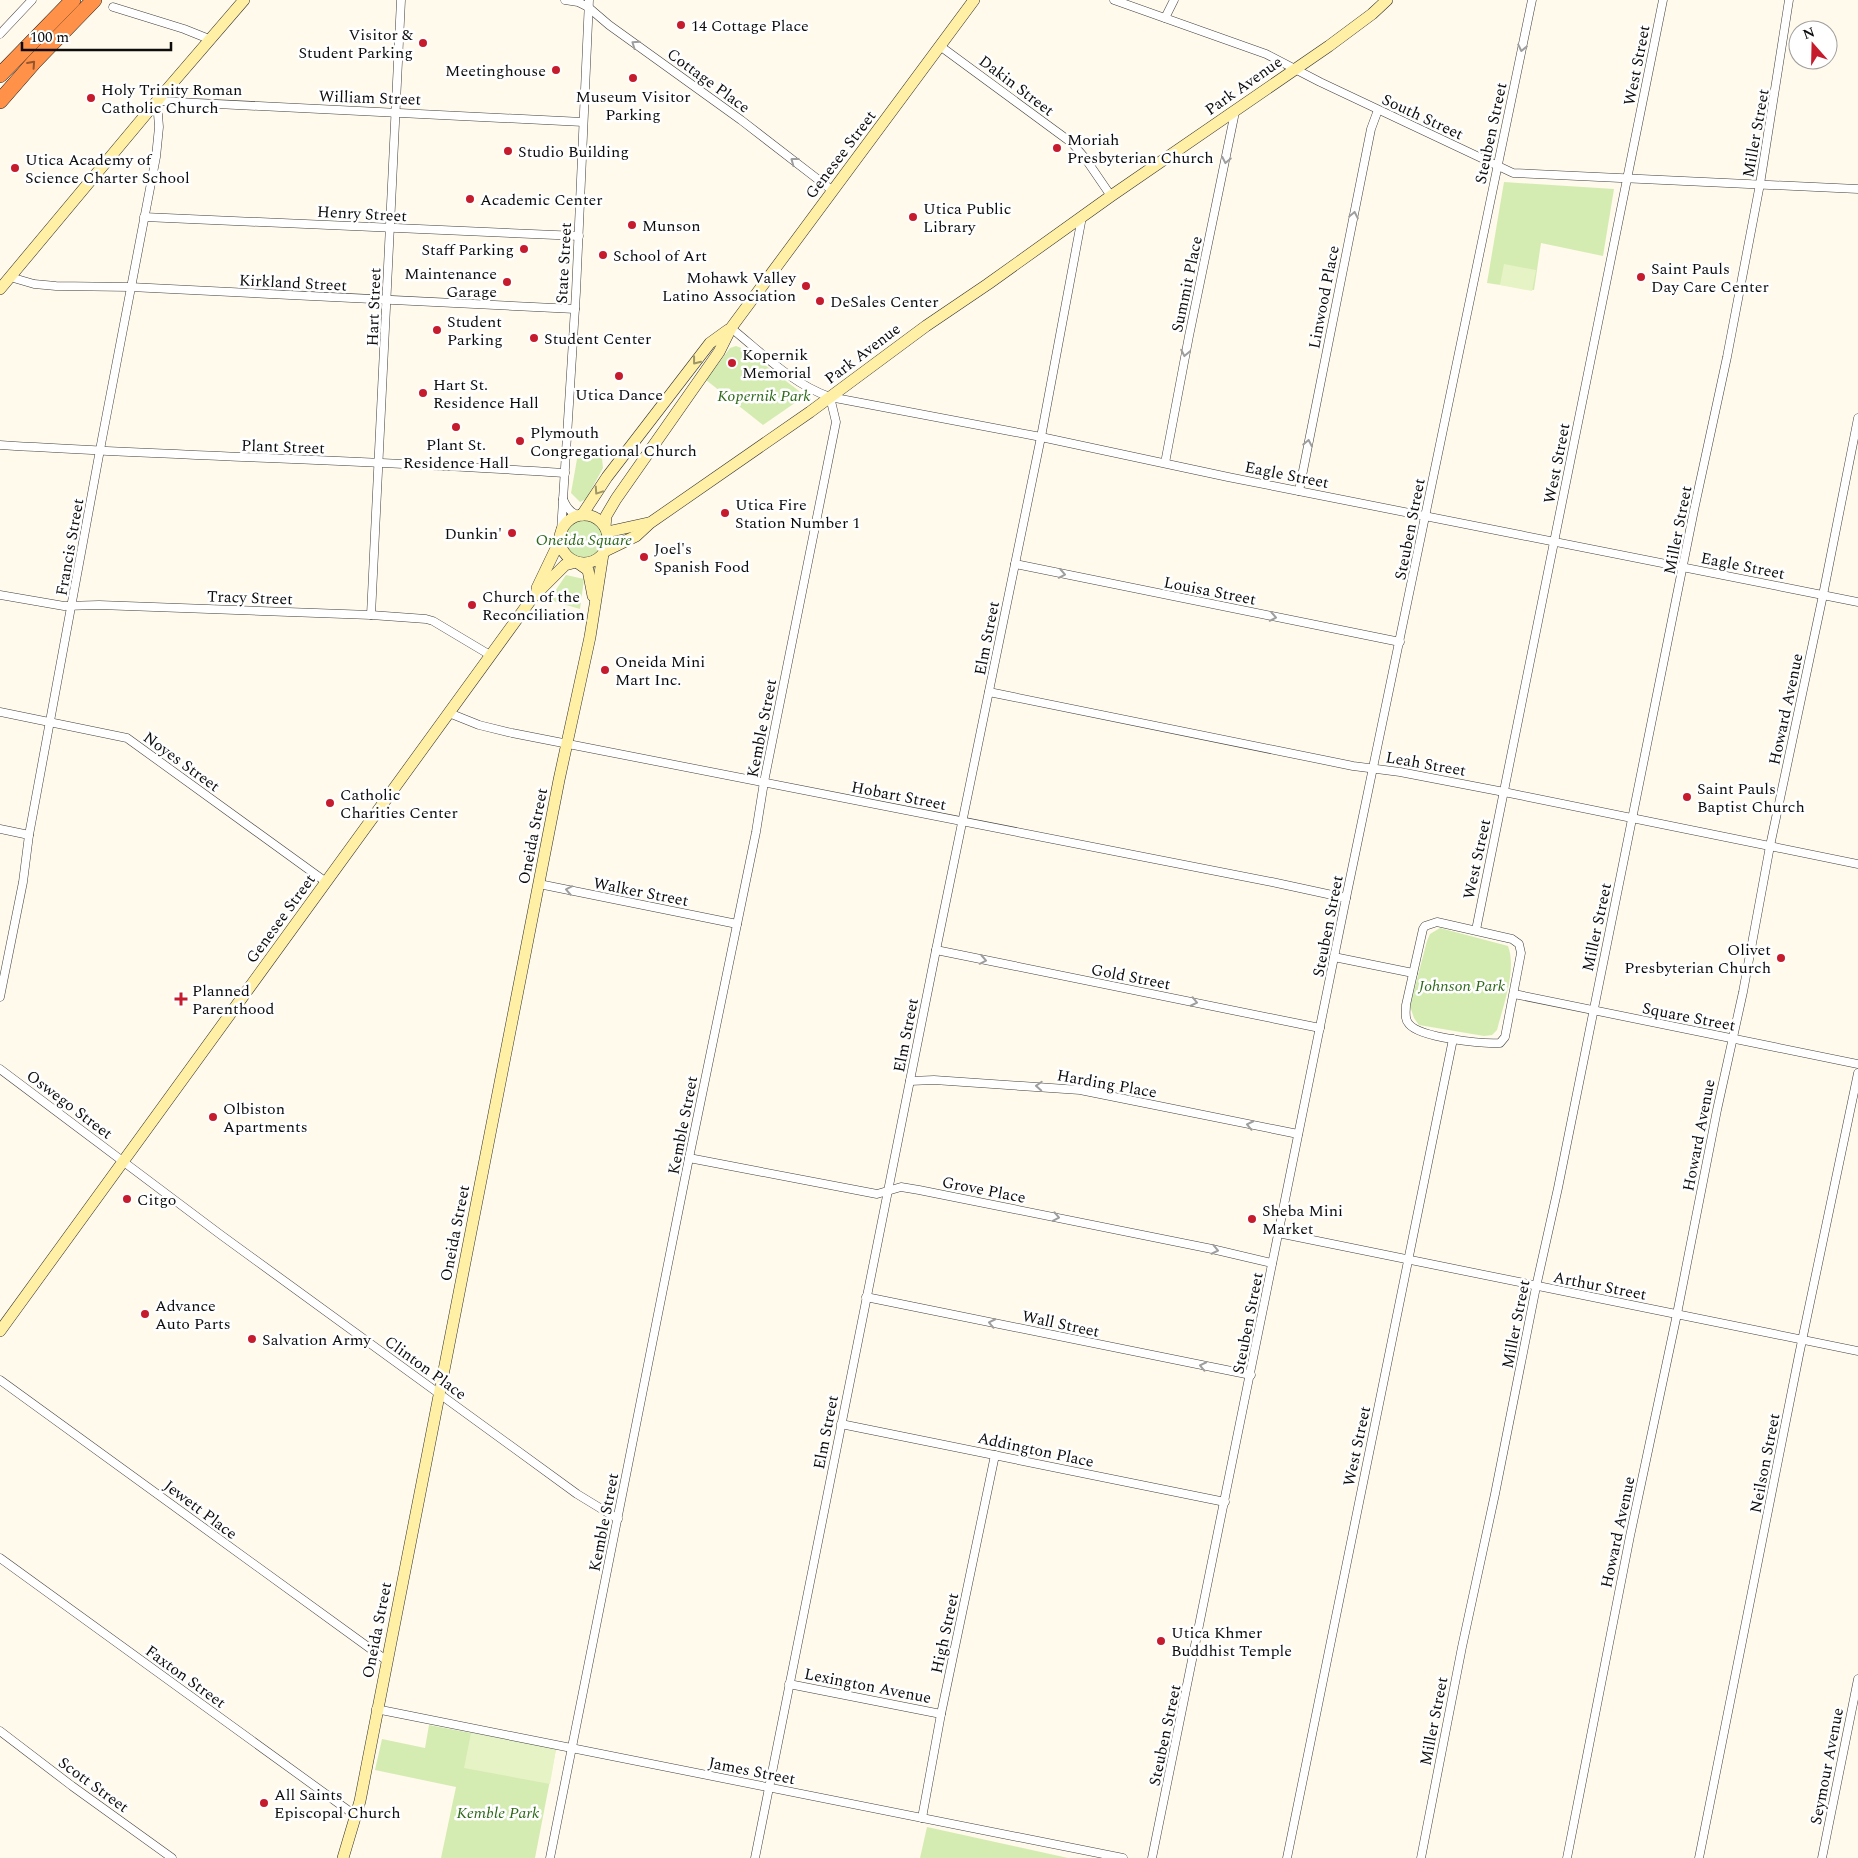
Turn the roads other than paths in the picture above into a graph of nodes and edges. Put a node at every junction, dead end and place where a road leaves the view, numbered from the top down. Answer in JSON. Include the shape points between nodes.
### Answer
{"nodes":[{"id":1,"x":32,"y":0,"type":"edge"},
{"id":2,"x":60,"y":0,"type":"edge"},
{"id":3,"x":72,"y":0,"type":"edge"},
{"id":4,"x":94,"y":0,"type":"edge"},
{"id":5,"x":244,"y":0,"type":"edge"},
{"id":6,"x":401,"y":0,"type":"edge"},
{"id":7,"x":565,"y":0,"type":"edge"},
{"id":8,"x":974,"y":0,"type":"edge"},
{"id":9,"x":1114,"y":0,"type":"edge"},
{"id":10,"x":1174,"y":0,"type":"edge"},
{"id":11,"x":1387,"y":0,"type":"edge"},
{"id":12,"x":1532,"y":0,"type":"edge"},
{"id":13,"x":1663,"y":0,"type":"edge"},
{"id":14,"x":1789,"y":0,"type":"edge"},
{"id":15,"x":588,"y":4,"type":"edge"},
{"id":16,"x":113,"y":7,"type":"dead end"},
{"id":17,"x":1165,"y":18,"type":"junction"},
{"id":18,"x":0,"y":34,"type":"edge"},
{"id":19,"x":209,"y":39,"type":"junction"},
{"id":20,"x":940,"y":46,"type":"junction"},
{"id":21,"x":1295,"y":69,"type":"junction"},
{"id":22,"x":0,"y":74,"type":"edge"},
{"id":23,"x":0,"y":101,"type":"edge"},
{"id":24,"x":156,"y":101,"type":"junction"},
{"id":25,"x":1378,"y":110,"type":"junction"},
{"id":26,"x":395,"y":112,"type":"junction"},
{"id":27,"x":1235,"y":112,"type":"junction"},
{"id":28,"x":583,"y":122,"type":"junction"},
{"id":29,"x":1498,"y":167,"type":"junction"},
{"id":30,"x":1627,"y":178,"type":"junction"},
{"id":31,"x":1760,"y":184,"type":"junction"},
{"id":32,"x":1858,"y":189,"type":"edge"},
{"id":33,"x":833,"y":191,"type":"junction"},
{"id":34,"x":1111,"y":196,"type":"junction"},
{"id":35,"x":144,"y":217,"type":"junction"},
{"id":36,"x":1082,"y":217,"type":"junction"},
{"id":37,"x":390,"y":228,"type":"junction"},
{"id":38,"x":579,"y":236,"type":"junction"},
{"id":39,"x":10,"y":278,"type":"junction"},
{"id":40,"x":130,"y":287,"type":"junction"},
{"id":41,"x":0,"y":289,"type":"edge"},
{"id":42,"x":386,"y":300,"type":"junction"},
{"id":43,"x":575,"y":309,"type":"junction"},
{"id":44,"x":731,"y":328,"type":"junction"},
{"id":45,"x":830,"y":397,"type":"junction"},
{"id":46,"x":1858,"y":418,"type":"edge"},
{"id":47,"x":1041,"y":437,"type":"junction"},
{"id":48,"x":0,"y":445,"type":"edge"},
{"id":49,"x":100,"y":451,"type":"junction"},
{"id":50,"x":1165,"y":463,"type":"junction"},
{"id":51,"x":378,"y":464,"type":"junction"},
{"id":52,"x":565,"y":474,"type":"junction"},
{"id":53,"x":1299,"y":490,"type":"junction"},
{"id":54,"x":563,"y":497,"type":"junction"},
{"id":55,"x":580,"y":515,"type":"junction"},
{"id":56,"x":1425,"y":515,"type":"junction"},
{"id":57,"x":650,"y":523,"type":"junction"},
{"id":58,"x":606,"y":530,"type":"junction"},
{"id":59,"x":560,"y":536,"type":"junction"},
{"id":60,"x":1554,"y":541,"type":"junction"},
{"id":61,"x":604,"y":553,"type":"junction"},
{"id":62,"x":577,"y":562,"type":"junction"},
{"id":63,"x":1014,"y":564,"type":"junction"},
{"id":64,"x":1683,"y":566,"type":"junction"},
{"id":65,"x":0,"y":595,"type":"edge"},
{"id":66,"x":1823,"y":595,"type":"junction"},
{"id":67,"x":533,"y":597,"type":"junction"},
{"id":68,"x":1858,"y":602,"type":"edge"},
{"id":69,"x":72,"y":606,"type":"junction"},
{"id":70,"x":594,"y":614,"type":"junction"},
{"id":71,"x":371,"y":615,"type":"junction"},
{"id":72,"x":1400,"y":642,"type":"junction"},
{"id":73,"x":490,"y":655,"type":"junction"},
{"id":74,"x":989,"y":692,"type":"junction"},
{"id":75,"x":0,"y":712,"type":"edge"},
{"id":76,"x":449,"y":713,"type":"junction"},
{"id":77,"x":51,"y":722,"type":"junction"},
{"id":78,"x":567,"y":743,"type":"junction"},
{"id":79,"x":1373,"y":768,"type":"junction"},
{"id":80,"x":764,"y":782,"type":"junction"},
{"id":81,"x":1504,"y":792,"type":"junction"},
{"id":82,"x":1633,"y":817,"type":"junction"},
{"id":83,"x":962,"y":821,"type":"junction"},
{"id":84,"x":0,"y":829,"type":"edge"},
{"id":85,"x":30,"y":835,"type":"junction"},
{"id":86,"x":1770,"y":846,"type":"junction"},
{"id":87,"x":1858,"y":864,"type":"edge"},
{"id":88,"x":326,"y":882,"type":"junction"},
{"id":89,"x":539,"y":884,"type":"junction"},
{"id":90,"x":1346,"y":898,"type":"junction"},
{"id":91,"x":737,"y":924,"type":"junction"},
{"id":92,"x":1476,"y":930,"type":"junction"},
{"id":93,"x":0,"y":945,"type":"edge"},
{"id":94,"x":9,"y":947,"type":"junction"},
{"id":95,"x":936,"y":950,"type":"junction"},
{"id":96,"x":1334,"y":957,"type":"junction"},
{"id":97,"x":1413,"y":973,"type":"junction"},
{"id":98,"x":1514,"y":994,"type":"junction"},
{"id":99,"x":0,"y":997,"type":"edge"},
{"id":100,"x":1593,"y":1011,"type":"junction"},
{"id":101,"x":1320,"y":1028,"type":"junction"},
{"id":102,"x":1732,"y":1038,"type":"junction"},
{"id":103,"x":1453,"y":1039,"type":"junction"},
{"id":104,"x":1858,"y":1064,"type":"edge"},
{"id":105,"x":0,"y":1069,"type":"edge"},
{"id":106,"x":1858,"y":1073,"type":"edge"},
{"id":107,"x":910,"y":1081,"type":"junction"},
{"id":108,"x":1298,"y":1134,"type":"junction"},
{"id":109,"x":690,"y":1158,"type":"junction"},
{"id":110,"x":123,"y":1162,"type":"junction"},
{"id":111,"x":888,"y":1191,"type":"junction"},
{"id":112,"x":1278,"y":1234,"type":"junction"},
{"id":113,"x":1409,"y":1260,"type":"junction"},
{"id":114,"x":1272,"y":1263,"type":"junction"},
{"id":115,"x":1536,"y":1286,"type":"junction"},
{"id":116,"x":866,"y":1297,"type":"junction"},
{"id":117,"x":1677,"y":1314,"type":"junction"},
{"id":118,"x":0,"y":1331,"type":"edge"},
{"id":119,"x":1802,"y":1340,"type":"junction"},
{"id":120,"x":1858,"y":1351,"type":"edge"},
{"id":121,"x":1251,"y":1375,"type":"junction"},
{"id":122,"x":0,"y":1380,"type":"edge"},
{"id":123,"x":438,"y":1393,"type":"junction"},
{"id":124,"x":841,"y":1424,"type":"junction"},
{"id":125,"x":995,"y":1455,"type":"junction"},
{"id":126,"x":1225,"y":1502,"type":"junction"},
{"id":127,"x":618,"y":1519,"type":"junction"},
{"id":128,"x":0,"y":1558,"type":"edge"},
{"id":129,"x":386,"y":1660,"type":"junction"},
{"id":130,"x":1858,"y":1679,"type":"edge"},
{"id":131,"x":789,"y":1684,"type":"junction"},
{"id":132,"x":376,"y":1709,"type":"junction"},
{"id":133,"x":942,"y":1714,"type":"junction"},
{"id":134,"x":0,"y":1731,"type":"edge"},
{"id":135,"x":571,"y":1749,"type":"junction"},
{"id":136,"x":768,"y":1788,"type":"junction"},
{"id":137,"x":356,"y":1816,"type":"junction"},
{"id":138,"x":922,"y":1818,"type":"junction"},
{"id":139,"x":172,"y":1858,"type":"edge"},
{"id":140,"x":343,"y":1858,"type":"edge"},
{"id":141,"x":550,"y":1858,"type":"edge"},
{"id":142,"x":755,"y":1858,"type":"edge"},
{"id":143,"x":1122,"y":1858,"type":"edge"},
{"id":144,"x":1152,"y":1858,"type":"edge"},
{"id":145,"x":1287,"y":1858,"type":"edge"},
{"id":146,"x":1421,"y":1858,"type":"edge"},
{"id":147,"x":1567,"y":1858,"type":"edge"},
{"id":148,"x":1699,"y":1858,"type":"edge"},
{"id":149,"x":1822,"y":1858,"type":"edge"}],
"edges":[{"from":1,"to":18,"type":"street"},
{"from":2,"to":22,"type":"highway"},
{"from":3,"to":22,"type":"highway"},
{"from":23,"to":4,"type":"highway","one_way":true},
{"from":5,"to":19,"type":"street"},
{"from":6,"to":26,"type":"street","name":"Hart Street"},
{"from":7,"to":15,"type":"street","name":"Cottage Place"},
{"from":8,"to":20,"type":"street","name":"Genesee Street"},
{"from":9,"to":17,"type":"street","name":"South Street"},
{"from":10,"to":17,"type":"street"},
{"from":11,"to":21,"type":"street","name":"Park Avenue"},
{"from":12,"to":29,"type":"street","name":"Steuben Street","one_way":true},
{"from":13,"to":30,"type":"street","name":"West Street"},
{"from":14,"to":31,"type":"street","name":"Miller Street"},
{"from":15,"to":28,"type":"street","name":"State Street"},
{"from":33,"to":15,"type":"street","name":"Cottage Place","one_way":true,"via":[[742,120],[609,25]]},
{"from":16,"to":19,"type":"street"},
{"from":17,"to":21,"type":"street","name":"South Street","via":[[1266,54]]},
{"from":19,"to":24,"type":"street"},
{"from":20,"to":33,"type":"street","name":"Genesee Street"},
{"from":20,"to":34,"type":"street","name":"Dakin Street","via":[[1072,143]]},
{"from":21,"to":25,"type":"street","name":"South Street"},
{"from":21,"to":27,"type":"street","name":"Park Avenue"},
{"from":24,"to":26,"type":"street","name":"William Street"},
{"from":24,"to":35,"type":"street","name":"Francis Street","via":[[158,137]]},
{"from":24,"to":39,"type":"street"},
{"from":25,"to":29,"type":"street","name":"South Street"},
{"from":53,"to":25,"type":"street","name":"Linwood Place","one_way":true,"via":[[1371,129]]},
{"from":26,"to":28,"type":"street","name":"William Street"},
{"from":26,"to":37,"type":"street","name":"Hart Street"},
{"from":27,"to":34,"type":"street","name":"Park Avenue"},
{"from":27,"to":50,"type":"street","name":"Summit Place","one_way":true},
{"from":28,"to":38,"type":"street","name":"State Street"},
{"from":29,"to":30,"type":"street","name":"South Street","via":[[1513,173]]},
{"from":29,"to":56,"type":"street","name":"Steuben Street"},
{"from":30,"to":31,"type":"street","name":"South Street"},
{"from":30,"to":60,"type":"street","name":"West Street"},
{"from":31,"to":32,"type":"street","name":"South Street"},
{"from":31,"to":64,"type":"street","name":"Miller Street"},
{"from":33,"to":44,"type":"street","name":"Genesee Street"},
{"from":34,"to":36,"type":"street","name":"Park Avenue"},
{"from":35,"to":37,"type":"street","name":"Henry Street"},
{"from":35,"to":40,"type":"street","name":"Francis Street"},
{"from":36,"to":45,"type":"street","name":"Park Avenue"},
{"from":36,"to":47,"type":"street","name":"Elm Street"},
{"from":37,"to":38,"type":"street","name":"Henry Street"},
{"from":37,"to":42,"type":"street","name":"Hart Street"},
{"from":38,"to":43,"type":"street","name":"State Street"},
{"from":39,"to":40,"type":"street","name":"Kirkland Street","via":[[41,284]]},
{"from":39,"to":41,"type":"street"},
{"from":40,"to":42,"type":"street","name":"Kirkland Street"},
{"from":40,"to":49,"type":"street","name":"Francis Street"},
{"from":42,"to":43,"type":"street","name":"Kirkland Street"},
{"from":42,"to":51,"type":"street","name":"Hart Street"},
{"from":43,"to":52,"type":"street","name":"State Street"},
{"from":44,"to":45,"type":"street","name":"Eagle Street","via":[[807,387]]},
{"from":44,"to":55,"type":"street","name":"Genesee Street","one_way":true,"via":[[710,343]]},
{"from":44,"to":58,"type":"street","name":"Genesee Street","via":[[719,352],[616,499],[606,516]]},
{"from":45,"to":47,"type":"street","name":"Eagle Street"},
{"from":45,"to":57,"type":"street","name":"Park Avenue"},
{"from":45,"to":80,"type":"street","name":"Kemble Street","via":[[836,422]]},
{"from":46,"to":66,"type":"street","name":"Howard Avenue"},
{"from":47,"to":50,"type":"street","name":"Eagle Street"},
{"from":47,"to":63,"type":"street","name":"Elm Street"},
{"from":48,"to":49,"type":"street","name":"Plant Street"},
{"from":49,"to":51,"type":"street","name":"Plant Street"},
{"from":49,"to":69,"type":"street","name":"Francis Street"},
{"from":50,"to":53,"type":"street","name":"Eagle Street"},
{"from":51,"to":52,"type":"street","name":"Plant Street"},
{"from":51,"to":71,"type":"street","name":"Hart Street"},
{"from":52,"to":54,"type":"street","name":"State Street"},
{"from":53,"to":56,"type":"street","name":"Eagle Street"},
{"from":54,"to":55,"type":"street","via":[[571,513]]},
{"from":54,"to":59,"type":"street","name":"State Street"},
{"from":55,"to":58,"type":"street","via":[[595,518]]},
{"from":55,"to":59,"type":"street","via":[[565,524]]},
{"from":56,"to":60,"type":"street","name":"Eagle Street"},
{"from":56,"to":72,"type":"street","name":"Steuben Street"},
{"from":57,"to":58,"type":"street","name":"Park Avenue","via":[[624,530]]},
{"from":57,"to":61,"type":"street","name":"Park Avenue","via":[[636,536]]},
{"from":58,"to":61,"type":"street","via":[[608,539]]},
{"from":59,"to":62,"type":"street","via":[[564,553]]},
{"from":59,"to":67,"type":"street","name":"Genesee Street"},
{"from":60,"to":64,"type":"street","name":"Eagle Street"},
{"from":60,"to":81,"type":"street","name":"West Street"},
{"from":61,"to":62,"type":"street","via":[[592,562]]},
{"from":61,"to":70,"type":"street","name":"Oneida Street"},
{"from":62,"to":67,"type":"street","name":"Genesee Street","via":[[565,565]]},
{"from":62,"to":70,"type":"street","name":"Oneida Street","via":[[588,570]]},
{"from":63,"to":72,"type":"street","name":"Louisa Street","one_way":true},
{"from":63,"to":74,"type":"street","name":"Elm Street"},
{"from":64,"to":66,"type":"street","name":"Eagle Street"},
{"from":64,"to":82,"type":"street","name":"Miller Street"},
{"from":65,"to":69,"type":"street","name":"Tracy Street"},
{"from":66,"to":68,"type":"street","name":"Eagle Street"},
{"from":66,"to":86,"type":"street","name":"Howard Avenue"},
{"from":67,"to":73,"type":"street","name":"Genesee Street"},
{"from":69,"to":71,"type":"street","name":"Tracy Street"},
{"from":69,"to":77,"type":"street","name":"Francis Street"},
{"from":70,"to":78,"type":"street","name":"Oneida Street"},
{"from":71,"to":73,"type":"street","name":"Tracy Street","via":[[433,621]]},
{"from":72,"to":79,"type":"street","name":"Steuben Street"},
{"from":73,"to":76,"type":"street","name":"Genesee Street"},
{"from":74,"to":79,"type":"street","name":"Leah Street"},
{"from":74,"to":83,"type":"street","name":"Elm Street"},
{"from":75,"to":77,"type":"street","name":"Noyes Street"},
{"from":76,"to":78,"type":"street","name":"Hobart Street","via":[[480,725]]},
{"from":76,"to":88,"type":"street","name":"Genesee Street"},
{"from":77,"to":85,"type":"street","name":"Francis Street"},
{"from":77,"to":88,"type":"street","name":"Noyes Street","via":[[127,738]]},
{"from":78,"to":80,"type":"street","name":"Hobart Street"},
{"from":78,"to":89,"type":"street","name":"Oneida Street"},
{"from":79,"to":81,"type":"street","name":"Leah Street"},
{"from":79,"to":90,"type":"street","name":"Steuben Street"},
{"from":80,"to":83,"type":"street","name":"Hobart Street"},
{"from":80,"to":91,"type":"street","name":"Kemble Street"},
{"from":81,"to":82,"type":"street","name":"Leah Street"},
{"from":81,"to":92,"type":"street","name":"West Street"},
{"from":82,"to":86,"type":"street","name":"Leah Street"},
{"from":82,"to":100,"type":"street","name":"Miller Street"},
{"from":83,"to":90,"type":"street","name":"Hobart Street"},
{"from":83,"to":95,"type":"street","name":"Elm Street"},
{"from":84,"to":85,"type":"street"},
{"from":85,"to":94,"type":"street","name":"Francis Street"},
{"from":86,"to":87,"type":"street","name":"Leah Street"},
{"from":86,"to":102,"type":"street","name":"Howard Avenue"},
{"from":88,"to":110,"type":"street","name":"Genesee Street"},
{"from":91,"to":89,"type":"street","name":"Walker Street","one_way":true},
{"from":89,"to":123,"type":"street","name":"Oneida Street"},
{"from":90,"to":96,"type":"street","name":"Steuben Street"},
{"from":91,"to":109,"type":"street","name":"Kemble Street"},
{"from":92,"to":97,"type":"street","via":[[1437,922],[1426,926]]},
{"from":92,"to":98,"type":"street","via":[[1512,939],[1519,944],[1521,953]]},
{"from":93,"to":94,"type":"street"},
{"from":94,"to":99,"type":"street","name":"Francis Street"},
{"from":95,"to":101,"type":"street","name":"Gold Street","one_way":true},
{"from":95,"to":107,"type":"street","name":"Elm Street"},
{"from":96,"to":97,"type":"street"},
{"from":96,"to":101,"type":"street","name":"Steuben Street"},
{"from":97,"to":103,"type":"street","via":[[1406,1006],[1408,1024],[1416,1030]]},
{"from":98,"to":100,"type":"street","name":"Square Street"},
{"from":98,"to":103,"type":"street","via":[[1505,1037],[1500,1043]]},
{"from":100,"to":102,"type":"street","name":"Square Street"},
{"from":100,"to":115,"type":"street","name":"Miller Street"},
{"from":101,"to":108,"type":"street","name":"Steuben Street"},
{"from":102,"to":104,"type":"street","name":"Square Street"},
{"from":102,"to":117,"type":"street","name":"Howard Avenue"},
{"from":103,"to":113,"type":"street","name":"West Street"},
{"from":105,"to":110,"type":"street","name":"Oswego Street"},
{"from":106,"to":119,"type":"street","name":"Neilson Street"},
{"from":108,"to":107,"type":"street","name":"Harding Place","one_way":true,"via":[[1080,1090]]},
{"from":107,"to":111,"type":"street","name":"Elm Street"},
{"from":108,"to":112,"type":"street","name":"Steuben Street"},
{"from":109,"to":111,"type":"street","name":"Grove Place","via":[[877,1194]]},
{"from":109,"to":127,"type":"street","name":"Kemble Street"},
{"from":110,"to":118,"type":"street","name":"Genesee Street"},
{"from":110,"to":123,"type":"street","name":"Clinton Place"},
{"from":111,"to":114,"type":"street","name":"Grove Place","one_way":true,"via":[[901,1187],[919,1190]]},
{"from":111,"to":116,"type":"street","name":"Elm Street"},
{"from":112,"to":113,"type":"street","name":"Arthur Street"},
{"from":112,"to":114,"type":"street","name":"Steuben Street"},
{"from":113,"to":115,"type":"street","name":"Arthur Street"},
{"from":113,"to":145,"type":"street","name":"West Street"},
{"from":114,"to":121,"type":"street","name":"Steuben Street"},
{"from":115,"to":117,"type":"street","name":"Arthur Street"},
{"from":115,"to":146,"type":"street","name":"Miller Street"},
{"from":121,"to":116,"type":"street","name":"Wall Street","one_way":true},
{"from":116,"to":124,"type":"street","name":"Elm Street"},
{"from":117,"to":119,"type":"street","name":"Arthur Street"},
{"from":117,"to":147,"type":"street","name":"Howard Avenue"},
{"from":119,"to":120,"type":"street","name":"Arthur Street"},
{"from":119,"to":148,"type":"street","name":"Neilson Street"},
{"from":121,"to":126,"type":"street","name":"Steuben Street"},
{"from":122,"to":129,"type":"street","name":"Jewett Place"},
{"from":123,"to":127,"type":"street","name":"Clinton Place","via":[[577,1494]]},
{"from":123,"to":129,"type":"street","name":"Oneida Street"},
{"from":124,"to":125,"type":"street","name":"Addington Place"},
{"from":124,"to":131,"type":"street","name":"Elm Street"},
{"from":125,"to":126,"type":"street","name":"Addington Place"},
{"from":125,"to":133,"type":"street","name":"High Street"},
{"from":126,"to":144,"type":"street","name":"Steuben Street"},
{"from":127,"to":135,"type":"street","name":"Kemble Street"},
{"from":128,"to":137,"type":"street","name":"Faxton Street"},
{"from":129,"to":132,"type":"street","name":"Oneida Street"},
{"from":130,"to":149,"type":"street","name":"Seymour Avenue"},
{"from":131,"to":133,"type":"street","name":"Lexington Avenue"},
{"from":131,"to":136,"type":"street","name":"Elm Street"},
{"from":132,"to":135,"type":"street","name":"James Street"},
{"from":132,"to":137,"type":"street","name":"Oneida Street"},
{"from":133,"to":138,"type":"street","name":"High Street"},
{"from":134,"to":139,"type":"street","name":"Scott Street"},
{"from":135,"to":136,"type":"street","name":"James Street"},
{"from":135,"to":141,"type":"street","name":"Kemble Street"},
{"from":136,"to":138,"type":"street","name":"James Street"},
{"from":136,"to":142,"type":"street","name":"Elm Street"},
{"from":137,"to":140,"type":"street","name":"Oneida Street"},
{"from":138,"to":143,"type":"street","name":"James Street"}]}
